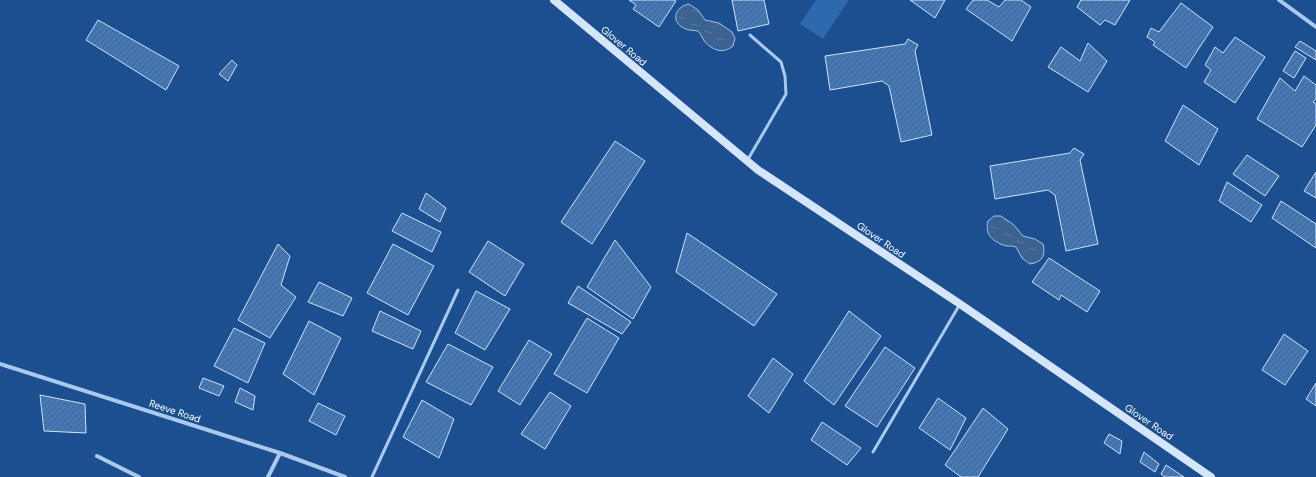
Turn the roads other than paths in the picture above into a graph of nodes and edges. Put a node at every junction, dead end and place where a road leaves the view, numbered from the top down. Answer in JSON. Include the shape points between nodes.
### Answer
{"nodes":[{"id":1,"x":553,"y":0,"type":"edge"},
{"id":2,"x":1279,"y":0,"type":"edge"},
{"id":3,"x":1316,"y":28,"type":"edge"},
{"id":4,"x":750,"y":35,"type":"dead end"},
{"id":5,"x":747,"y":161,"type":"junction"},
{"id":6,"x":458,"y":290,"type":"dead end"},
{"id":7,"x":960,"y":304,"type":"junction"},
{"id":8,"x":0,"y":364,"type":"edge"},
{"id":9,"x":873,"y":452,"type":"dead end"},
{"id":10,"x":280,"y":453,"type":"junction"},
{"id":11,"x":97,"y":456,"type":"dead end"},
{"id":12,"x":138,"y":477,"type":"edge"},
{"id":13,"x":268,"y":477,"type":"edge"},
{"id":14,"x":345,"y":477,"type":"edge"},
{"id":15,"x":372,"y":477,"type":"edge"},
{"id":16,"x":1212,"y":477,"type":"edge"}],
"edges":[{"from":1,"to":5,"type":"street","name":"Glover Road"},
{"from":2,"to":3,"type":"street"},
{"from":4,"to":5,"type":"lane","via":[[781,62],[786,94]]},
{"from":5,"to":7,"type":"street","name":"Glover Road"},
{"from":6,"to":15,"type":"lane"},
{"from":7,"to":9,"type":"lane"},
{"from":7,"to":16,"type":"street","name":"Glover Road"},
{"from":8,"to":10,"type":"street","name":"Reeve Road"},
{"from":10,"to":13,"type":"street"},
{"from":10,"to":14,"type":"street","name":"Reeve Road"},
{"from":11,"to":12,"type":"street"}]}
